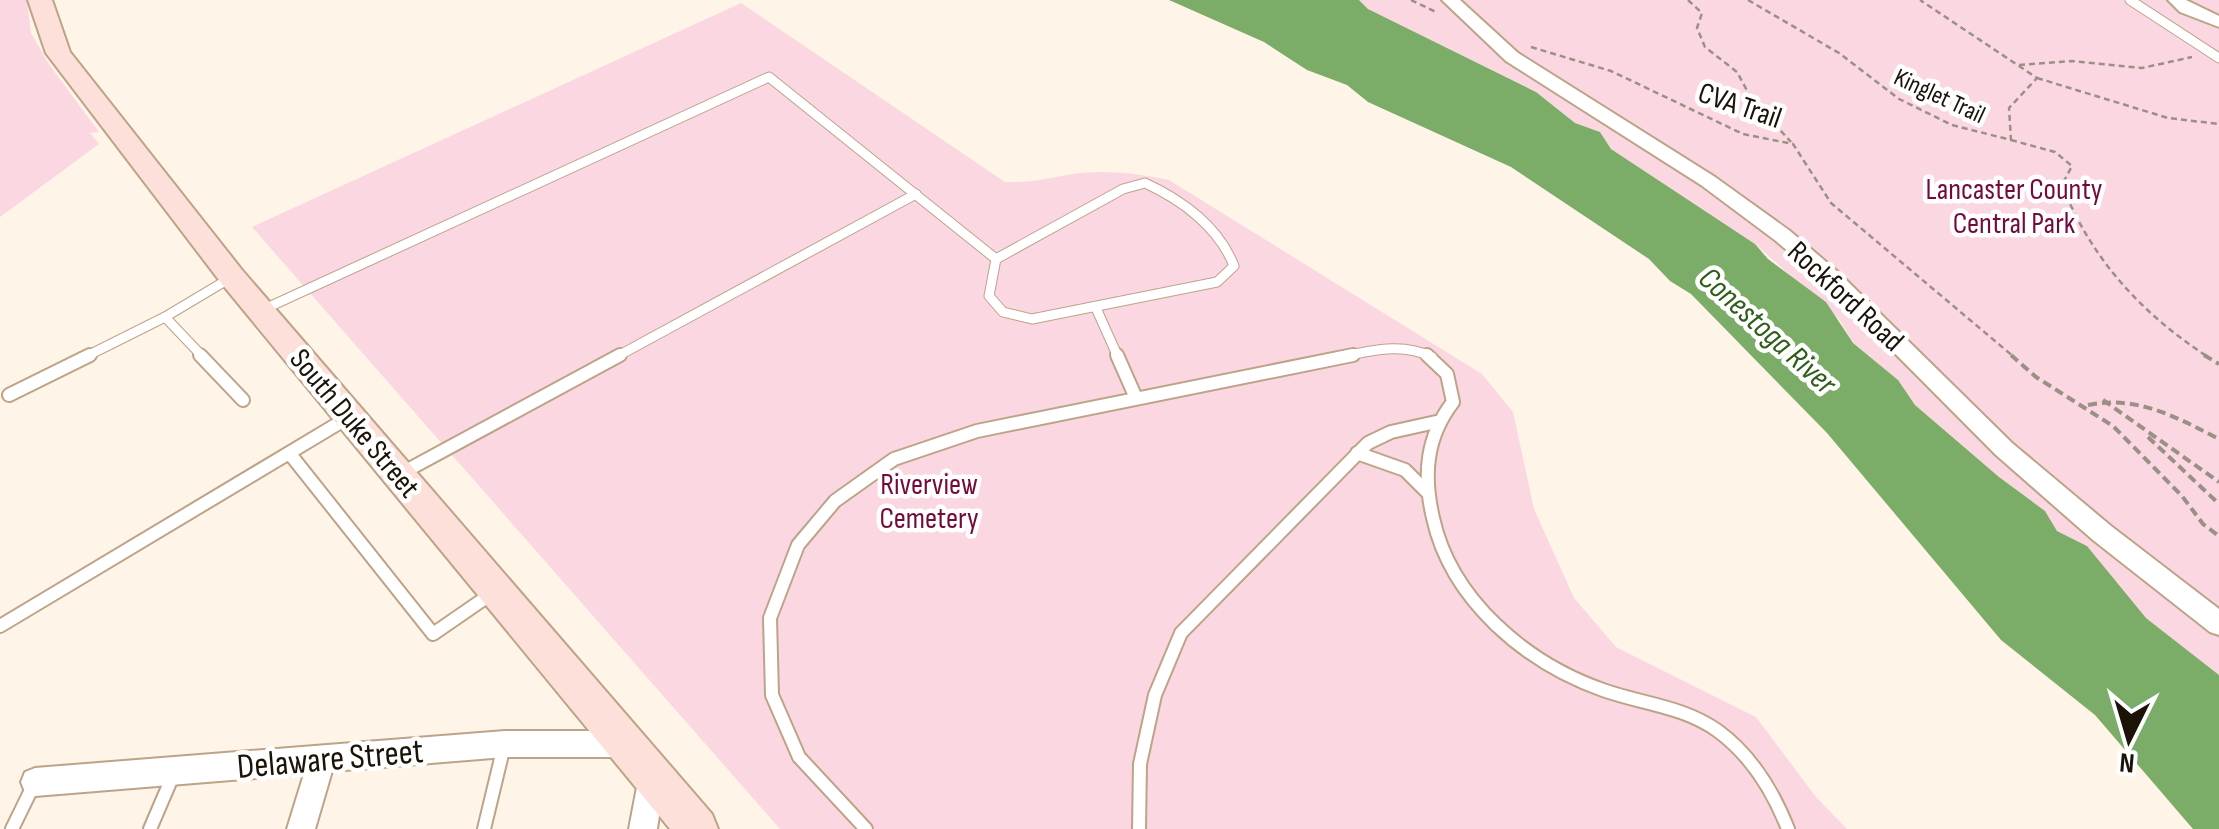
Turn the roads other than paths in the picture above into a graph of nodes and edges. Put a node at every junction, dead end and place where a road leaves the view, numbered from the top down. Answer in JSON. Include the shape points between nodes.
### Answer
{"nodes":[{"id":1,"x":40,"y":0,"type":"edge"},
{"id":2,"x":1450,"y":0,"type":"edge"},
{"id":3,"x":2130,"y":0,"type":"edge"},
{"id":4,"x":2176,"y":0,"type":"edge"},
{"id":5,"x":2219,"y":22,"type":"edge"},
{"id":6,"x":2219,"y":58,"type":"edge"},
{"id":7,"x":916,"y":194,"type":"junction"},
{"id":8,"x":996,"y":258,"type":"junction"},
{"id":9,"x":232,"y":277,"type":"junction"},
{"id":10,"x":1096,"y":308,"type":"junction"},
{"id":11,"x":260,"y":311,"type":"junction"},
{"id":12,"x":166,"y":317,"type":"junction"},
{"id":13,"x":9,"y":396,"type":"dead end"},
{"id":14,"x":1136,"y":398,"type":"junction"},
{"id":15,"x":243,"y":400,"type":"dead end"},
{"id":16,"x":350,"y":417,"type":"junction"},
{"id":17,"x":1436,"y":422,"type":"junction"},
{"id":18,"x":1357,"y":453,"type":"junction"},
{"id":19,"x":290,"y":454,"type":"junction"},
{"id":20,"x":399,"y":476,"type":"junction"},
{"id":21,"x":1428,"y":495,"type":"junction"},
{"id":22,"x":495,"y":591,"type":"junction"},
{"id":23,"x":2219,"y":624,"type":"edge"},
{"id":24,"x":0,"y":626,"type":"edge"},
{"id":25,"x":505,"y":744,"type":"junction"},
{"id":26,"x":625,"y":744,"type":"junction"},
{"id":27,"x":322,"y":759,"type":"junction"},
{"id":28,"x":175,"y":770,"type":"junction"},
{"id":29,"x":651,"y":776,"type":"junction"},
{"id":30,"x":35,"y":782,"type":"joint"},
{"id":31,"x":12,"y":829,"type":"edge"},
{"id":32,"x":150,"y":829,"type":"edge"},
{"id":33,"x":302,"y":829,"type":"edge"},
{"id":34,"x":484,"y":829,"type":"edge"},
{"id":35,"x":643,"y":829,"type":"edge"},
{"id":36,"x":697,"y":829,"type":"edge"},
{"id":37,"x":866,"y":829,"type":"edge"},
{"id":38,"x":1139,"y":829,"type":"edge"},
{"id":39,"x":1788,"y":829,"type":"edge"}],
"edges":[{"from":1,"to":9,"type":"main road","name":"South Duke Street","via":[[58,53]]},
{"from":2,"to":23,"type":"street","name":"Rockford Road","via":[[1538,75],[1708,181],[1782,236],[2004,449]]},
{"from":3,"to":6,"type":"lane"},
{"from":4,"to":5,"type":"street"},
{"from":7,"to":8,"type":"lane"},
{"from":7,"to":11,"type":"lane","via":[[769,77]]},
{"from":7,"to":20,"type":"lane"},
{"from":8,"to":10,"type":"lane","via":[[988,296],[1003,312],[1032,319]]},
{"from":8,"to":10,"type":"lane","via":[[1145,183],[1169,192],[1230,250],[1234,266],[1217,282]]},
{"from":9,"to":11,"type":"main road","name":"South Duke Street"},
{"from":9,"to":12,"type":"lane"},
{"from":10,"to":14,"type":"lane"},
{"from":11,"to":16,"type":"main road","name":"South Duke Street"},
{"from":12,"to":13,"type":"lane"},
{"from":12,"to":15,"type":"lane"},
{"from":14,"to":17,"type":"lane","via":[[1385,348],[1416,348],[1440,362],[1452,383],[1454,402]]},
{"from":14,"to":37,"type":"lane","via":[[977,431],[894,459],[834,500],[798,545],[770,618],[772,696],[798,757]]},
{"from":16,"to":19,"type":"lane"},
{"from":16,"to":20,"type":"main road","name":"South Duke Street"},
{"from":17,"to":18,"type":"lane","via":[[1391,432]]},
{"from":17,"to":21,"type":"lane","via":[[1428,449]]},
{"from":18,"to":21,"type":"lane","via":[[1402,467]]},
{"from":18,"to":38,"type":"lane","via":[[1181,633],[1155,695],[1140,764]]},
{"from":19,"to":22,"type":"lane","via":[[433,634]]},
{"from":19,"to":24,"type":"lane"},
{"from":20,"to":22,"type":"main road","name":"South Duke Street"},
{"from":21,"to":39,"type":"lane","via":[[1450,562],[1501,628],[1578,680],[1669,706],[1719,732],[1759,770]]},
{"from":22,"to":26,"type":"main road","name":"South Duke Street"},
{"from":25,"to":26,"type":"street","name":"Delaware Street"},
{"from":25,"to":27,"type":"street","name":"Delaware Street"},
{"from":25,"to":34,"type":"lane"},
{"from":26,"to":29,"type":"main road","name":"South Duke Street"},
{"from":27,"to":28,"type":"street","name":"Delaware Street"},
{"from":27,"to":33,"type":"street"},
{"from":28,"to":30,"type":"street","name":"Delaware Street"},
{"from":28,"to":32,"type":"lane"},
{"from":29,"to":35,"type":"street"},
{"from":29,"to":36,"type":"main road","name":"South Duke Street"},
{"from":30,"to":31,"type":"lane"}]}
